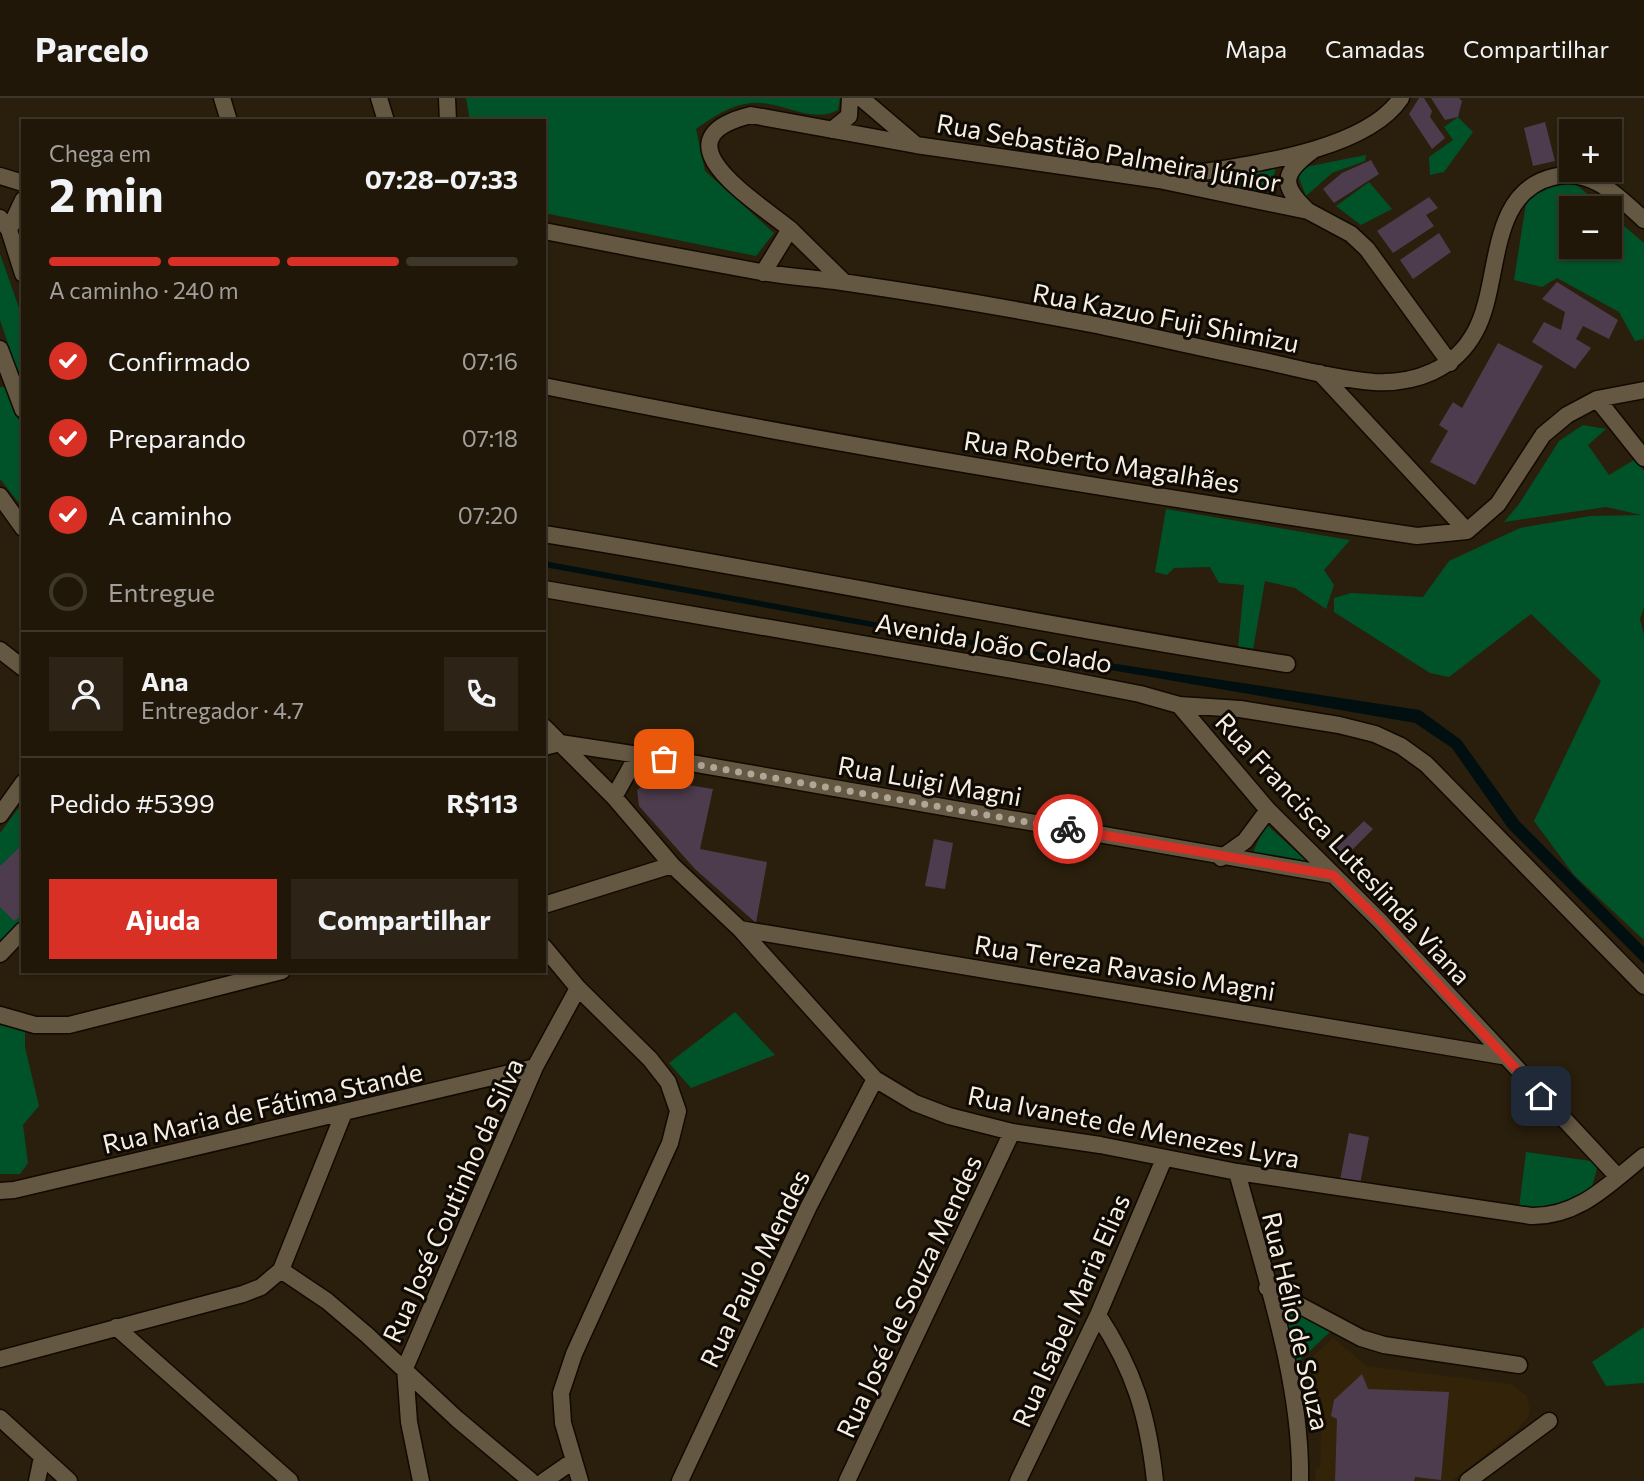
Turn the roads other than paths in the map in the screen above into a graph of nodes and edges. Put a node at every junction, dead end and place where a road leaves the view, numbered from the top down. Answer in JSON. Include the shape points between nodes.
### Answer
{"nodes":[{"id":1,"x":222,"y":98,"type":"edge"},
{"id":2,"x":447,"y":98,"type":"edge"},
{"id":3,"x":850,"y":98,"type":"edge"},
{"id":4,"x":860,"y":98,"type":"edge"},
{"id":5,"x":1401,"y":98,"type":"edge"},
{"id":6,"x":228,"y":119,"type":"edge"},
{"id":7,"x":448,"y":119,"type":"edge"},
{"id":8,"x":832,"y":130,"type":"junction"},
{"id":9,"x":916,"y":145,"type":"junction"},
{"id":10,"x":1317,"y":148,"type":"junction"},
{"id":11,"x":0,"y":176,"type":"edge"},
{"id":12,"x":1159,"y":180,"type":"junction"},
{"id":13,"x":21,"y":182,"type":"edge"},
{"id":14,"x":21,"y":203,"type":"edge"},
{"id":15,"x":1308,"y":211,"type":"junction"},
{"id":16,"x":1644,"y":220,"type":"edge"},
{"id":17,"x":4,"y":224,"type":"edge"},
{"id":18,"x":790,"y":229,"type":"junction"},
{"id":19,"x":546,"y":231,"type":"edge"},
{"id":20,"x":21,"y":269,"type":"edge"},
{"id":21,"x":764,"y":273,"type":"junction"},
{"id":22,"x":844,"y":282,"type":"junction"},
{"id":23,"x":0,"y":349,"type":"edge"},
{"id":24,"x":1450,"y":363,"type":"junction"},
{"id":25,"x":1320,"y":373,"type":"junction"},
{"id":26,"x":546,"y":386,"type":"edge"},
{"id":27,"x":1644,"y":390,"type":"edge"},
{"id":28,"x":1597,"y":399,"type":"junction"},
{"id":29,"x":21,"y":405,"type":"edge"},
{"id":30,"x":1644,"y":458,"type":"edge"},
{"id":31,"x":0,"y":496,"type":"edge"},
{"id":32,"x":21,"y":525,"type":"edge"},
{"id":33,"x":1467,"y":531,"type":"junction"},
{"id":34,"x":546,"y":534,"type":"edge"},
{"id":35,"x":546,"y":589,"type":"edge"},
{"id":36,"x":0,"y":650,"type":"edge"},
{"id":37,"x":1287,"y":664,"type":"dead end"},
{"id":38,"x":21,"y":666,"type":"edge"},
{"id":39,"x":1179,"y":705,"type":"junction"},
{"id":40,"x":552,"y":745,"type":"edge"},
{"id":41,"x":637,"y":756,"type":"junction"},
{"id":42,"x":21,"y":786,"type":"edge"},
{"id":43,"x":614,"y":797,"type":"junction"},
{"id":44,"x":1268,"y":810,"type":"junction"},
{"id":45,"x":0,"y":815,"type":"edge"},
{"id":46,"x":1221,"y":858,"type":"junction"},
{"id":47,"x":672,"y":864,"type":"junction"},
{"id":48,"x":1333,"y":875,"type":"junction"},
{"id":49,"x":546,"y":904,"type":"edge"},
{"id":50,"x":740,"y":929,"type":"junction"},
{"id":51,"x":21,"y":932,"type":"edge"},
{"id":52,"x":546,"y":949,"type":"edge"},
{"id":53,"x":0,"y":954,"type":"edge"},
{"id":54,"x":274,"y":973,"type":"edge"},
{"id":55,"x":1644,"y":986,"type":"edge"},
{"id":56,"x":578,"y":988,"type":"junction"},
{"id":57,"x":0,"y":1015,"type":"edge"},
{"id":58,"x":1502,"y":1056,"type":"junction"},
{"id":59,"x":535,"y":1068,"type":"junction"},
{"id":60,"x":875,"y":1079,"type":"junction"},
{"id":61,"x":343,"y":1115,"type":"junction"},
{"id":62,"x":1012,"y":1132,"type":"junction"},
{"id":63,"x":1644,"y":1156,"type":"edge"},
{"id":64,"x":1164,"y":1159,"type":"junction"},
{"id":65,"x":1237,"y":1172,"type":"junction"},
{"id":66,"x":1618,"y":1177,"type":"junction"},
{"id":67,"x":0,"y":1191,"type":"edge"},
{"id":68,"x":281,"y":1270,"type":"junction"},
{"id":69,"x":1267,"y":1288,"type":"junction"},
{"id":70,"x":1098,"y":1315,"type":"junction"},
{"id":71,"x":116,"y":1327,"type":"junction"},
{"id":72,"x":0,"y":1359,"type":"edge"},
{"id":73,"x":1519,"y":1365,"type":"dead end"},
{"id":74,"x":405,"y":1368,"type":"junction"},
{"id":75,"x":0,"y":1418,"type":"edge"},
{"id":76,"x":1549,"y":1421,"type":"dead end"},
{"id":77,"x":42,"y":1457,"type":"junction"},
{"id":78,"x":573,"y":1461,"type":"junction"},
{"id":79,"x":37,"y":1481,"type":"edge"},
{"id":80,"x":69,"y":1481,"type":"edge"},
{"id":81,"x":290,"y":1481,"type":"edge"},
{"id":82,"x":421,"y":1481,"type":"edge"},
{"id":83,"x":531,"y":1481,"type":"edge"},
{"id":84,"x":544,"y":1481,"type":"edge"},
{"id":85,"x":580,"y":1481,"type":"edge"},
{"id":86,"x":680,"y":1481,"type":"edge"},
{"id":87,"x":847,"y":1481,"type":"edge"},
{"id":88,"x":1018,"y":1481,"type":"edge"},
{"id":89,"x":1155,"y":1481,"type":"edge"},
{"id":90,"x":1300,"y":1481,"type":"edge"},
{"id":91,"x":1468,"y":1481,"type":"edge"}],
"edges":[{"from":1,"to":6,"type":"street"},
{"from":2,"to":7,"type":"street"},
{"from":3,"to":8,"type":"street","via":[[849,117]]},
{"from":4,"to":9,"type":"street"},
{"from":5,"to":10,"type":"street","via":[[1391,112],[1366,130]]},
{"from":8,"to":9,"type":"street","name":"Rua Sebastião Palmeira Júnior"},
{"from":8,"to":18,"type":"street","name":"Rua Sebastião Palmeira Júnior","via":[[751,116],[728,121],[710,139],[716,166],[725,178]]},
{"from":9,"to":12,"type":"street","name":"Rua Sebastião Palmeira Júnior"},
{"from":10,"to":12,"type":"street"},
{"from":10,"to":15,"type":"street","via":[[1295,165],[1288,178],[1290,194]]},
{"from":11,"to":13,"type":"street"},
{"from":12,"to":15,"type":"street","name":"Rua Sebastião Palmeira Júnior"},
{"from":14,"to":17,"type":"street"},
{"from":15,"to":24,"type":"street","name":"Rua Sebastião Palmeira Júnior","via":[[1351,234],[1367,249]]},
{"from":16,"to":24,"type":"street","name":"Rua Kazuo Fuji Shimizu","via":[[1592,178],[1564,174],[1528,188],[1508,215],[1476,331]]},
{"from":17,"to":20,"type":"street"},
{"from":18,"to":21,"type":"street"},
{"from":18,"to":22,"type":"street"},
{"from":19,"to":21,"type":"street","name":"Rua Kazuo Fuji Shimizu"},
{"from":21,"to":22,"type":"street","name":"Rua Kazuo Fuji Shimizu"},
{"from":22,"to":25,"type":"street","name":"Rua Kazuo Fuji Shimizu","via":[[1089,324]]},
{"from":23,"to":29,"type":"street"},
{"from":24,"to":25,"type":"street","name":"Rua Kazuo Fuji Shimizu","via":[[1398,381]]},
{"from":25,"to":33,"type":"street"},
{"from":26,"to":33,"type":"street","name":"Rua Roberto Magalhães","via":[[1133,492],[1417,536]]},
{"from":27,"to":28,"type":"street"},
{"from":28,"to":30,"type":"street"},
{"from":28,"to":33,"type":"street","via":[[1543,435],[1498,504]]},
{"from":31,"to":32,"type":"street"},
{"from":34,"to":37,"type":"street","name":"Avenida João Colado"},
{"from":35,"to":39,"type":"street","name":"Avenida João Colado","via":[[1053,677]]},
{"from":36,"to":38,"type":"street"},
{"from":39,"to":44,"type":"street","name":"Rua Francisca Luteslinda Viana"},
{"from":39,"to":55,"type":"street","name":"Avenida João Colado","via":[[1240,709],[1339,725],[1384,738],[1426,764]]},
{"from":40,"to":41,"type":"street","name":"Rua Luigi Magni"},
{"from":40,"to":43,"type":"street","name":"Rua Ivanete de Menezes Lyra"},
{"from":41,"to":43,"type":"street"},
{"from":41,"to":46,"type":"street","name":"Rua Luigi Magni"},
{"from":42,"to":45,"type":"street"},
{"from":43,"to":47,"type":"street","name":"Rua Ivanete de Menezes Lyra"},
{"from":44,"to":46,"type":"street","via":[[1245,841]]},
{"from":44,"to":48,"type":"street","name":"Rua Francisca Luteslinda Viana"},
{"from":46,"to":48,"type":"street","name":"Rua Luigi Magni"},
{"from":47,"to":49,"type":"street"},
{"from":47,"to":50,"type":"street","name":"Rua Ivanete de Menezes Lyra"},
{"from":48,"to":58,"type":"street","name":"Rua Francisca Luteslinda Viana"},
{"from":50,"to":58,"type":"street","name":"Rua Tereza Ravasio Magni"},
{"from":50,"to":60,"type":"street","name":"Rua Ivanete de Menezes Lyra"},
{"from":51,"to":53,"type":"street"},
{"from":52,"to":56,"type":"street"},
{"from":54,"to":57,"type":"street","via":[[69,1025],[36,1026]]},
{"from":56,"to":59,"type":"street","name":"Rua José Coutinho da Silva"},
{"from":56,"to":78,"type":"street","via":[[650,1059],[667,1083],[678,1111],[670,1143],[574,1354],[561,1393]]},
{"from":58,"to":66,"type":"street","name":"Rua Francisca Luteslinda Viana"},
{"from":59,"to":61,"type":"street","name":"Rua Maria de Fátima Stande"},
{"from":59,"to":74,"type":"street","name":"Rua José Coutinho da Silva"},
{"from":60,"to":62,"type":"street","name":"Rua Ivanete de Menezes Lyra","via":[[915,1103]]},
{"from":60,"to":86,"type":"street","name":"Rua Paulo Mendes","via":[[809,1206]]},
{"from":61,"to":67,"type":"street","name":"Rua Maria de Fátima Stande"},
{"from":61,"to":68,"type":"street"},
{"from":62,"to":64,"type":"street","name":"Rua Ivanete de Menezes Lyra"},
{"from":62,"to":87,"type":"street","name":"Rua José de Souza Mendes"},
{"from":63,"to":66,"type":"street","name":"Rua Ivanete de Menezes Lyra"},
{"from":64,"to":65,"type":"street","name":"Rua Ivanete de Menezes Lyra"},
{"from":64,"to":70,"type":"street","name":"Rua Isabel Maria Elias"},
{"from":65,"to":66,"type":"street","name":"Rua Ivanete de Menezes Lyra","via":[[1494,1212],[1551,1216],[1588,1201]]},
{"from":65,"to":69,"type":"street","name":"Rua Hélio de Souza"},
{"from":68,"to":71,"type":"street","via":[[261,1287],[243,1294]]},
{"from":68,"to":74,"type":"street","via":[[327,1301]]},
{"from":69,"to":73,"type":"street","via":[[1362,1338]]},
{"from":69,"to":90,"type":"street","name":"Rua Hélio de Souza","via":[[1293,1397],[1301,1449]]},
{"from":70,"to":88,"type":"street","name":"Rua Isabel Maria Elias"},
{"from":70,"to":89,"type":"street","via":[[1123,1353],[1138,1390]]},
{"from":71,"to":72,"type":"street"},
{"from":71,"to":81,"type":"street"},
{"from":74,"to":82,"type":"street","name":"Rua José Coutinho da Silva","via":[[409,1422]]},
{"from":74,"to":83,"type":"street"},
{"from":75,"to":77,"type":"street"},
{"from":76,"to":91,"type":"street"},
{"from":77,"to":79,"type":"street"},
{"from":77,"to":80,"type":"street"},
{"from":78,"to":84,"type":"street"},
{"from":78,"to":85,"type":"street"}]}
